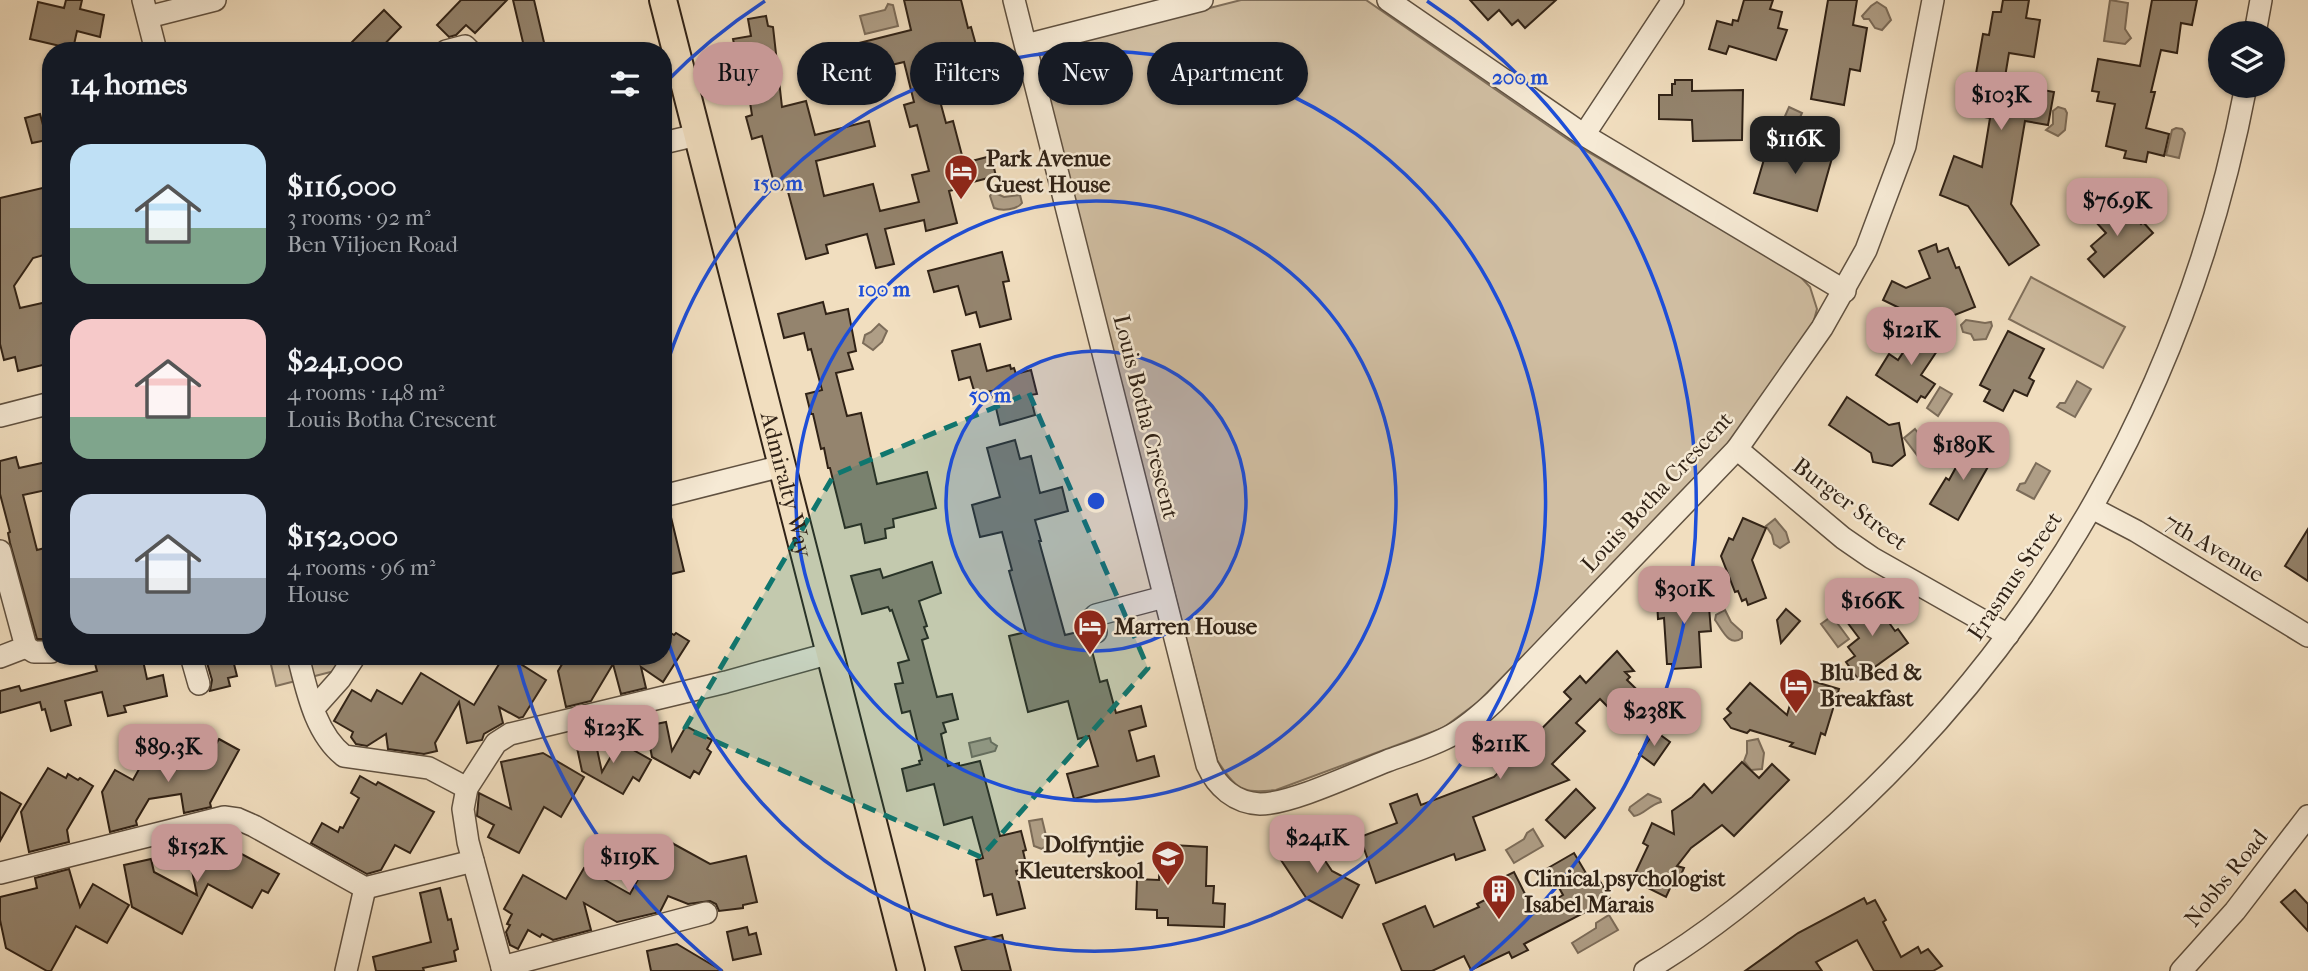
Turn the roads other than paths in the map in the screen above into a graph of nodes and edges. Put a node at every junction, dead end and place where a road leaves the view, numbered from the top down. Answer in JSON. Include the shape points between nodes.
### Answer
{"nodes":[{"id":1,"x":215,"y":0,"type":"edge"},
{"id":2,"x":663,"y":0,"type":"edge"},
{"id":3,"x":1014,"y":0,"type":"edge"},
{"id":4,"x":1202,"y":0,"type":"edge"},
{"id":5,"x":1388,"y":0,"type":"edge"},
{"id":6,"x":1673,"y":0,"type":"edge"},
{"id":7,"x":1933,"y":0,"type":"edge"},
{"id":8,"x":2261,"y":0,"type":"edge"},
{"id":9,"x":145,"y":8,"type":"edge"},
{"id":10,"x":2257,"y":21,"type":"edge"},
{"id":11,"x":154,"y":42,"type":"edge"},
{"id":12,"x":669,"y":42,"type":"edge"},
{"id":13,"x":1026,"y":45,"type":"junction"},
{"id":14,"x":672,"y":62,"type":"edge"},
{"id":15,"x":2243,"y":98,"type":"edge"},
{"id":16,"x":697,"y":135,"type":"junction"},
{"id":17,"x":1584,"y":135,"type":"junction"},
{"id":18,"x":672,"y":141,"type":"edge"},
{"id":19,"x":1845,"y":291,"type":"junction"},
{"id":20,"x":42,"y":405,"type":"edge"},
{"id":21,"x":0,"y":416,"type":"edge"},
{"id":22,"x":1737,"y":449,"type":"junction"},
{"id":23,"x":782,"y":466,"type":"junction"},
{"id":24,"x":672,"y":494,"type":"edge"},
{"id":25,"x":2092,"y":509,"type":"junction"},
{"id":26,"x":0,"y":551,"type":"edge"},
{"id":27,"x":1164,"y":597,"type":"junction"},
{"id":28,"x":1096,"y":632,"type":"dead end"},
{"id":29,"x":2008,"y":635,"type":"junction"},
{"id":30,"x":2308,"y":636,"type":"edge"},
{"id":31,"x":26,"y":647,"type":"junction"},
{"id":32,"x":42,"y":652,"type":"edge"},
{"id":33,"x":831,"y":653,"type":"junction"},
{"id":34,"x":0,"y":657,"type":"edge"},
{"id":35,"x":194,"y":665,"type":"edge"},
{"id":36,"x":301,"y":665,"type":"edge"},
{"id":37,"x":349,"y":665,"type":"edge"},
{"id":38,"x":199,"y":684,"type":"dead end"},
{"id":39,"x":314,"y":708,"type":"junction"},
{"id":40,"x":467,"y":788,"type":"junction"},
{"id":41,"x":2308,"y":816,"type":"edge"},
{"id":42,"x":473,"y":860,"type":"junction"},
{"id":43,"x":0,"y":873,"type":"edge"},
{"id":44,"x":365,"y":888,"type":"junction"},
{"id":45,"x":706,"y":913,"type":"dead end"},
{"id":46,"x":503,"y":969,"type":"edge"},
{"id":47,"x":346,"y":971,"type":"edge"},
{"id":48,"x":911,"y":971,"type":"edge"},
{"id":49,"x":1645,"y":971,"type":"edge"},
{"id":50,"x":2181,"y":971,"type":"edge"}],
"edges":[{"from":1,"to":9,"type":"street"},
{"from":2,"to":12,"type":"main road","name":"Admiralty Way"},
{"from":3,"to":13,"type":"street","name":"Louis Botha Crescent"},
{"from":4,"to":13,"type":"street"},
{"from":5,"to":17,"type":"street"},
{"from":6,"to":17,"type":"street"},
{"from":7,"to":19,"type":"street","name":"Louis Botha Crescent","via":[[1905,146],[1867,250]]},
{"from":8,"to":10,"type":"street"},
{"from":9,"to":11,"type":"street"},
{"from":13,"to":27,"type":"street","name":"Louis Botha Crescent"},
{"from":14,"to":16,"type":"main road","name":"Admiralty Way"},
{"from":15,"to":25,"type":"street","name":"Erasmus Street","via":[[2228,171],[2186,308]]},
{"from":16,"to":18,"type":"street"},
{"from":16,"to":23,"type":"main road","name":"Admiralty Way"},
{"from":17,"to":19,"type":"street"},
{"from":19,"to":22,"type":"street","name":"Louis Botha Crescent"},
{"from":20,"to":21,"type":"street"},
{"from":22,"to":27,"type":"street","name":"Louis Botha Crescent","via":[[1494,702],[1465,726],[1436,742],[1270,803],[1246,802],[1220,787],[1212,775]]},
{"from":22,"to":29,"type":"street","name":"Burger Street","via":[[1872,558]]},
{"from":23,"to":24,"type":"street"},
{"from":23,"to":33,"type":"main road","name":"Admiralty Way"},
{"from":25,"to":29,"type":"street","name":"Erasmus Street"},
{"from":25,"to":30,"type":"street","name":"7th Avenue"},
{"from":26,"to":31,"type":"street"},
{"from":27,"to":28,"type":"street","via":[[1096,614]]},
{"from":29,"to":49,"type":"street","name":"Erasmus Street","via":[[1913,751],[1847,814],[1769,884]]},
{"from":31,"to":32,"type":"street"},
{"from":31,"to":34,"type":"street"},
{"from":33,"to":40,"type":"street","via":[[510,734],[496,743]]},
{"from":33,"to":48,"type":"main road","name":"Admiralty Way"},
{"from":35,"to":38,"type":"street"},
{"from":36,"to":39,"type":"street"},
{"from":37,"to":39,"type":"street"},
{"from":39,"to":40,"type":"street","via":[[321,728],[345,756],[429,768]]},
{"from":40,"to":42,"type":"street","via":[[463,816]]},
{"from":41,"to":50,"type":"street","name":"Nobbs Road","via":[[2235,911]]},
{"from":42,"to":44,"type":"street"},
{"from":42,"to":46,"type":"street"},
{"from":43,"to":44,"type":"street","via":[[231,817]]},
{"from":44,"to":47,"type":"street"},
{"from":45,"to":46,"type":"street"}]}
